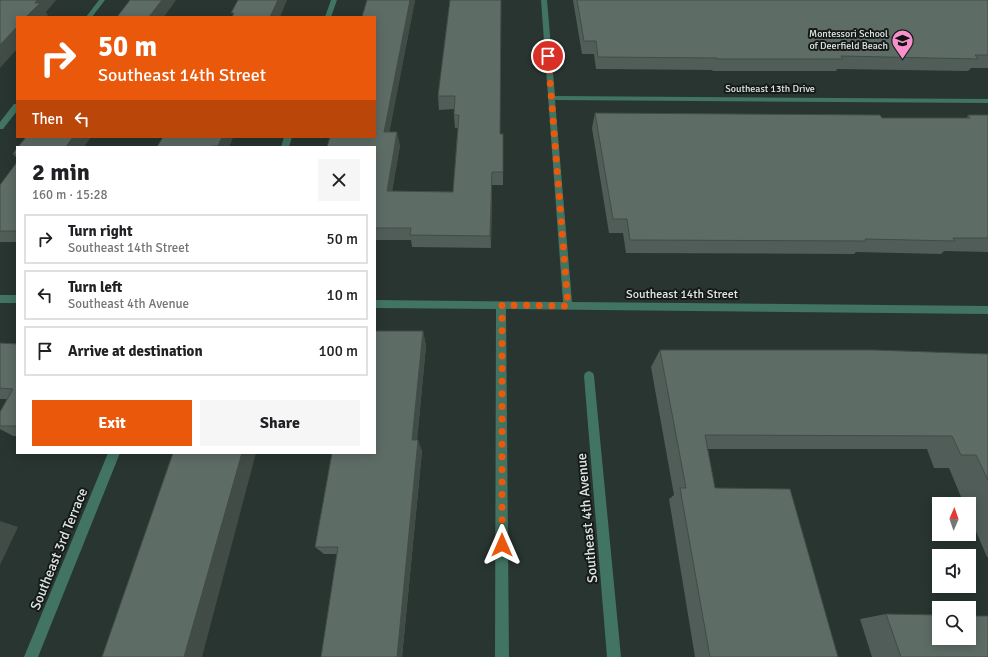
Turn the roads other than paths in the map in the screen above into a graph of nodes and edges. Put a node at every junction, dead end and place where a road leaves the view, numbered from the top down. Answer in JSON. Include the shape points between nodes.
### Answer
{"nodes":[{"id":1,"x":102,"y":0,"type":"edge"},
{"id":2,"x":334,"y":0,"type":"edge"},
{"id":3,"x":544,"y":0,"type":"edge"},
{"id":4,"x":90,"y":16,"type":"edge"},
{"id":5,"x":328,"y":16,"type":"edge"},
{"id":6,"x":552,"y":98,"type":"junction"},
{"id":7,"x":988,"y":100,"type":"edge"},
{"id":8,"x":16,"y":107,"type":"edge"},
{"id":9,"x":0,"y":127,"type":"edge"},
{"id":10,"x":0,"y":299,"type":"edge"},
{"id":11,"x":16,"y":299,"type":"edge"},
{"id":12,"x":376,"y":304,"type":"edge"},
{"id":13,"x":502,"y":305,"type":"junction"},
{"id":14,"x":568,"y":306,"type":"junction"},
{"id":15,"x":988,"y":310,"type":"edge"},
{"id":16,"x":589,"y":376,"type":"dead end"},
{"id":17,"x":114,"y":454,"type":"edge"},
{"id":18,"x":31,"y":657,"type":"edge"},
{"id":19,"x":502,"y":657,"type":"edge"},
{"id":20,"x":614,"y":657,"type":"edge"}],
"edges":[{"from":1,"to":4,"type":"street"},
{"from":2,"to":5,"type":"street"},
{"from":3,"to":6,"type":"street"},
{"from":6,"to":7,"type":"street","name":"Southeast 13th Drive"},
{"from":6,"to":14,"type":"street"},
{"from":8,"to":9,"type":"street"},
{"from":10,"to":11,"type":"street"},
{"from":12,"to":13,"type":"street","name":"Southeast 14th Street"},
{"from":13,"to":14,"type":"street","name":"Southeast 14th Street"},
{"from":13,"to":19,"type":"street"},
{"from":14,"to":15,"type":"street","name":"Southeast 14th Street"},
{"from":16,"to":20,"type":"street","name":"Southeast 4th Avenue"},
{"from":17,"to":18,"type":"street","name":"Southeast 3rd Terrace"}]}
